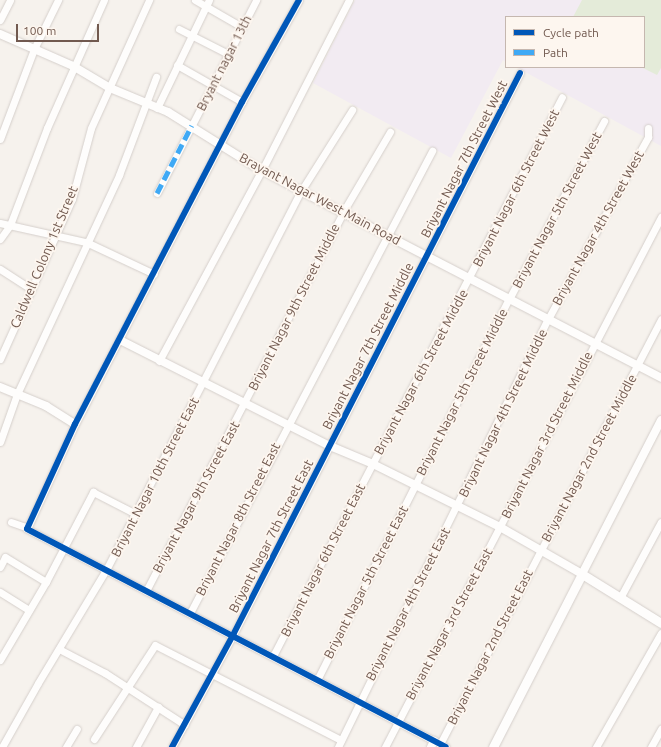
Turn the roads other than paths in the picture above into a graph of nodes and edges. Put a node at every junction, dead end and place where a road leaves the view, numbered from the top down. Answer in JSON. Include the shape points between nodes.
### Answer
{"nodes":[{"id":1,"x":10,"y":0,"type":"edge"},
{"id":2,"x":58,"y":0,"type":"edge"},
{"id":3,"x":104,"y":0,"type":"edge"},
{"id":4,"x":149,"y":0,"type":"edge"},
{"id":5,"x":195,"y":0,"type":"edge"},
{"id":6,"x":256,"y":0,"type":"edge"},
{"id":7,"x":299,"y":0,"type":"edge"},
{"id":8,"x":349,"y":0,"type":"edge"},
{"id":9,"x":207,"y":3,"type":"edge"},
{"id":10,"x":0,"y":20,"type":"edge"},
{"id":11,"x":242,"y":27,"type":"junction"},
{"id":12,"x":179,"y":29,"type":"dead end"},
{"id":13,"x":0,"y":34,"type":"edge"},
{"id":14,"x":190,"y":36,"type":"junction"},
{"id":15,"x":34,"y":49,"type":"junction"},
{"id":16,"x":228,"y":54,"type":"junction"},
{"id":17,"x":177,"y":65,"type":"junction"},
{"id":18,"x":74,"y":66,"type":"junction"},
{"id":19,"x":520,"y":72,"type":"dead end"},
{"id":20,"x":156,"y":77,"type":"dead end"},
{"id":21,"x":213,"y":84,"type":"junction"},
{"id":22,"x":110,"y":88,"type":"junction"},
{"id":23,"x":562,"y":97,"type":"dead end"},
{"id":24,"x":242,"y":102,"type":"junction"},
{"id":25,"x":147,"y":103,"type":"junction"},
{"id":26,"x":157,"y":108,"type":"junction"},
{"id":27,"x":352,"y":110,"type":"dead end"},
{"id":28,"x":604,"y":121,"type":"dead end"},
{"id":29,"x":192,"y":125,"type":"junction"},
{"id":30,"x":648,"y":128,"type":"dead end"},
{"id":31,"x":390,"y":132,"type":"dead end"},
{"id":32,"x":0,"y":138,"type":"edge"},
{"id":33,"x":221,"y":144,"type":"junction"},
{"id":34,"x":432,"y":150,"type":"dead end"},
{"id":35,"x":262,"y":170,"type":"junction"},
{"id":36,"x":301,"y":191,"type":"junction"},
{"id":37,"x":158,"y":193,"type":"dead end"},
{"id":38,"x":343,"y":212,"type":"junction"},
{"id":39,"x":661,"y":217,"type":"edge"},
{"id":40,"x":0,"y":223,"type":"edge"},
{"id":41,"x":10,"y":225,"type":"junction"},
{"id":42,"x":56,"y":234,"type":"junction"},
{"id":43,"x":386,"y":235,"type":"junction"},
{"id":44,"x":0,"y":239,"type":"edge"},
{"id":45,"x":86,"y":242,"type":"junction"},
{"id":46,"x":427,"y":256,"type":"junction"},
{"id":47,"x":0,"y":270,"type":"edge"},
{"id":48,"x":154,"y":274,"type":"junction"},
{"id":49,"x":470,"y":279,"type":"junction"},
{"id":50,"x":31,"y":289,"type":"junction"},
{"id":51,"x":509,"y":299,"type":"junction"},
{"id":52,"x":548,"y":319,"type":"junction"},
{"id":53,"x":661,"y":319,"type":"edge"},
{"id":54,"x":120,"y":340,"type":"junction"},
{"id":55,"x":593,"y":344,"type":"junction"},
{"id":56,"x":0,"y":358,"type":"edge"},
{"id":57,"x":159,"y":361,"type":"junction"},
{"id":58,"x":637,"y":366,"type":"junction"},
{"id":59,"x":661,"y":378,"type":"edge"},
{"id":60,"x":203,"y":383,"type":"junction"},
{"id":61,"x":0,"y":387,"type":"edge"},
{"id":62,"x":17,"y":394,"type":"junction"},
{"id":63,"x":246,"y":402,"type":"junction"},
{"id":64,"x":661,"y":420,"type":"edge"},
{"id":65,"x":75,"y":424,"type":"junction"},
{"id":66,"x":287,"y":424,"type":"junction"},
{"id":67,"x":0,"y":442,"type":"edge"},
{"id":68,"x":330,"y":446,"type":"junction"},
{"id":69,"x":373,"y":464,"type":"junction"},
{"id":70,"x":415,"y":485,"type":"junction"},
{"id":71,"x":457,"y":506,"type":"junction"},
{"id":72,"x":136,"y":514,"type":"junction"},
{"id":73,"x":11,"y":522,"type":"dead end"},
{"id":74,"x":661,"y":522,"type":"edge"},
{"id":75,"x":500,"y":527,"type":"junction"},
{"id":76,"x":28,"y":528,"type":"junction"},
{"id":77,"x":64,"y":549,"type":"junction"},
{"id":78,"x":540,"y":550,"type":"junction"},
{"id":79,"x":0,"y":567,"type":"edge"},
{"id":80,"x":106,"y":570,"type":"junction"},
{"id":81,"x":582,"y":574,"type":"junction"},
{"id":82,"x":46,"y":582,"type":"junction"},
{"id":83,"x":146,"y":591,"type":"junction"},
{"id":84,"x":0,"y":592,"type":"edge"},
{"id":85,"x":620,"y":598,"type":"junction"},
{"id":86,"x":29,"y":610,"type":"junction"},
{"id":87,"x":190,"y":613,"type":"junction"},
{"id":88,"x":661,"y":623,"type":"edge"},
{"id":89,"x":661,"y":633,"type":"edge"},
{"id":90,"x":233,"y":635,"type":"junction"},
{"id":91,"x":59,"y":649,"type":"junction"},
{"id":92,"x":273,"y":656,"type":"junction"},
{"id":93,"x":0,"y":660,"type":"edge"},
{"id":94,"x":210,"y":672,"type":"junction"},
{"id":95,"x":317,"y":680,"type":"junction"},
{"id":96,"x":126,"y":687,"type":"junction"},
{"id":97,"x":359,"y":702,"type":"junction"},
{"id":98,"x":158,"y":707,"type":"junction"},
{"id":99,"x":398,"y":722,"type":"junction"},
{"id":100,"x":185,"y":725,"type":"junction"},
{"id":101,"x":77,"y":729,"type":"dead end"},
{"id":102,"x":661,"y":729,"type":"edge"},
{"id":103,"x":94,"y":739,"type":"dead end"},
{"id":104,"x":339,"y":744,"type":"edge"},
{"id":105,"x":438,"y":745,"type":"edge"},
{"id":106,"x":2,"y":747,"type":"edge"},
{"id":107,"x":66,"y":747,"type":"edge"},
{"id":108,"x":136,"y":747,"type":"edge"},
{"id":109,"x":172,"y":747,"type":"edge"},
{"id":110,"x":385,"y":747,"type":"edge"},
{"id":111,"x":493,"y":747,"type":"edge"},
{"id":112,"x":596,"y":747,"type":"edge"},
{"id":113,"x":651,"y":747,"type":"edge"}],
"edges":[{"from":1,"to":10,"type":"street"},
{"from":2,"to":15,"type":"street"},
{"from":3,"to":18,"type":"street"},
{"from":4,"to":22,"type":"street","name":"Caldwell Colony 1st Street"},
{"from":5,"to":9,"type":"street"},
{"from":6,"to":11,"type":"street","name":"Bryant nagar 13th"},
{"from":7,"to":24,"type":"street"},
{"from":8,"to":35,"type":"street"},
{"from":9,"to":11,"type":"street"},
{"from":9,"to":14,"type":"street"},
{"from":11,"to":16,"type":"street","name":"Bryant nagar 13th"},
{"from":12,"to":14,"type":"street"},
{"from":13,"to":15,"type":"street","name":"Brayant Nagar West Main Road"},
{"from":14,"to":16,"type":"street"},
{"from":14,"to":17,"type":"street"},
{"from":15,"to":18,"type":"street","name":"Brayant Nagar West Main Road"},
{"from":15,"to":32,"type":"street"},
{"from":16,"to":21,"type":"street","name":"Bryant nagar 13th"},
{"from":17,"to":21,"type":"street"},
{"from":17,"to":26,"type":"street"},
{"from":18,"to":22,"type":"street","name":"Brayant Nagar West Main Road"},
{"from":18,"to":41,"type":"street"},
{"from":19,"to":46,"type":"street","name":"Briyant Nagar 7th Street West"},
{"from":20,"to":25,"type":"street"},
{"from":21,"to":24,"type":"street"},
{"from":21,"to":29,"type":"street","name":"Bryant nagar 13th"},
{"from":22,"to":25,"type":"street","name":"Brayant Nagar West Main Road"},
{"from":22,"to":42,"type":"street","name":"Caldwell Colony 1st Street","via":[[91,128],[72,199]]},
{"from":23,"to":49,"type":"street","name":"Briyant Nagar 6th Street West"},
{"from":24,"to":33,"type":"street"},
{"from":25,"to":26,"type":"street","name":"Brayant Nagar West Main Road"},
{"from":25,"to":45,"type":"street","via":[[119,175]]},
{"from":26,"to":29,"type":"street","name":"Brayant Nagar West Main Road"},
{"from":27,"to":36,"type":"street","name":"Briyant Nagar 10th Street East"},
{"from":28,"to":51,"type":"street","name":"Briyant Nagar 5th Street West"},
{"from":29,"to":33,"type":"street","name":"Brayant Nagar West Main Road"},
{"from":29,"to":37,"type":"street","name":"Bryant nagar 13th"},
{"from":30,"to":52,"type":"street","name":"Briyant Nagar 4th Street West","via":[[648,137]]},
{"from":31,"to":38,"type":"street","name":"Briyant Nagar 9th Street Middle"},
{"from":33,"to":35,"type":"street","name":"Brayant Nagar West Main Road"},
{"from":33,"to":48,"type":"street"},
{"from":34,"to":43,"type":"street","name":"Briyant Nagar 8th Street East"},
{"from":35,"to":36,"type":"street","name":"Brayant Nagar West Main Road"},
{"from":35,"to":57,"type":"street"},
{"from":36,"to":38,"type":"street","name":"Brayant Nagar West Main Road"},
{"from":36,"to":60,"type":"street","name":"Briyant Nagar 10th Street East"},
{"from":38,"to":43,"type":"street","name":"Brayant Nagar West Main Road"},
{"from":38,"to":63,"type":"street","name":"Briyant Nagar 9th Street Middle"},
{"from":39,"to":55,"type":"street","name":"Briyant Nagar 3rd Street Middle"},
{"from":40,"to":41,"type":"street"},
{"from":41,"to":42,"type":"street"},
{"from":41,"to":44,"type":"street"},
{"from":42,"to":45,"type":"street"},
{"from":42,"to":50,"type":"street","name":"Caldwell Colony 1st Street"},
{"from":43,"to":46,"type":"street","name":"Brayant Nagar West Main Road"},
{"from":43,"to":66,"type":"street","name":"Briyant Nagar 8th Street East"},
{"from":45,"to":48,"type":"street"},
{"from":45,"to":62,"type":"street"},
{"from":46,"to":49,"type":"street","name":"Brayant Nagar West Main Road"},
{"from":46,"to":68,"type":"street","name":"Briyant Nagar 7th Street Middle"},
{"from":47,"to":50,"type":"street"},
{"from":48,"to":54,"type":"street"},
{"from":49,"to":51,"type":"street","name":"Brayant Nagar West Main Road"},
{"from":49,"to":69,"type":"street","name":"Briyant Nagar 6th Street Middle"},
{"from":50,"to":56,"type":"street","name":"Caldwell Colony 1st Street"},
{"from":51,"to":52,"type":"street","name":"Brayant Nagar West Main Road"},
{"from":51,"to":70,"type":"street","name":"Briyant Nagar 5th Street Middle"},
{"from":52,"to":55,"type":"street","name":"Brayant Nagar West Main Road"},
{"from":52,"to":71,"type":"street","name":"Briyant Nagar 4th Street Middle"},
{"from":53,"to":58,"type":"street","name":"Briyant Nagar 2nd Street Middle"},
{"from":54,"to":57,"type":"street"},
{"from":54,"to":65,"type":"street"},
{"from":55,"to":58,"type":"street","name":"Brayant Nagar West Main Road"},
{"from":55,"to":75,"type":"street","name":"Briyant Nagar 3rd Street Middle"},
{"from":57,"to":60,"type":"street"},
{"from":58,"to":59,"type":"street","name":"Brayant Nagar West Main Road"},
{"from":58,"to":78,"type":"street","name":"Briyant Nagar 2nd Street Middle"},
{"from":60,"to":63,"type":"street"},
{"from":60,"to":72,"type":"street","name":"Briyant Nagar 10th Street East"},
{"from":61,"to":62,"type":"street"},
{"from":62,"to":65,"type":"street","via":[[46,406]]},
{"from":62,"to":67,"type":"street"},
{"from":63,"to":66,"type":"street"},
{"from":63,"to":83,"type":"street","name":"Briyant Nagar 9th Street East"},
{"from":64,"to":81,"type":"street"},
{"from":65,"to":76,"type":"street"},
{"from":66,"to":68,"type":"street"},
{"from":66,"to":87,"type":"street","name":"Briyant Nagar 8th Street East"},
{"from":68,"to":69,"type":"street"},
{"from":68,"to":90,"type":"street","name":"Briyant Nagar 7th Street East"},
{"from":69,"to":70,"type":"street"},
{"from":69,"to":92,"type":"street","name":"Briyant Nagar 6th Street East"},
{"from":70,"to":71,"type":"street"},
{"from":70,"to":95,"type":"street","name":"Briyant Nagar 5th Street East"},
{"from":71,"to":75,"type":"street"},
{"from":71,"to":97,"type":"street","name":"Briyant Nagar 4th Street East"},
{"from":72,"to":77,"type":"street","via":[[93,492]]},
{"from":72,"to":80,"type":"street","name":"Briyant Nagar 10th Street East"},
{"from":73,"to":76,"type":"street"},
{"from":74,"to":85,"type":"street"},
{"from":75,"to":78,"type":"street"},
{"from":75,"to":99,"type":"street","name":"Briyant Nagar 3rd Street East"},
{"from":76,"to":77,"type":"street"},
{"from":77,"to":80,"type":"street"},
{"from":77,"to":82,"type":"street"},
{"from":78,"to":81,"type":"street"},
{"from":78,"to":105,"type":"street","name":"Briyant Nagar 2nd Street East"},
{"from":79,"to":82,"type":"street","via":[[5,557]]},
{"from":80,"to":83,"type":"street"},
{"from":80,"to":91,"type":"street","name":"Briyant Nagar 10th Street East"},
{"from":81,"to":85,"type":"main road"},
{"from":81,"to":111,"type":"main road"},
{"from":82,"to":86,"type":"street"},
{"from":83,"to":87,"type":"street"},
{"from":84,"to":86,"type":"street"},
{"from":85,"to":88,"type":"main road"},
{"from":86,"to":93,"type":"street"},
{"from":87,"to":90,"type":"street"},
{"from":89,"to":112,"type":"street"},
{"from":90,"to":92,"type":"street"},
{"from":90,"to":94,"type":"street","name":"Briyant Nagar 7th Street East"},
{"from":91,"to":96,"type":"street","via":[[106,673]]},
{"from":91,"to":106,"type":"street","name":"Briyant Nagar 10th Street East"},
{"from":92,"to":95,"type":"street"},
{"from":94,"to":96,"type":"street","via":[[155,645]]},
{"from":94,"to":100,"type":"street","name":"Briyant Nagar 7th Street East"},
{"from":94,"to":104,"type":"street"},
{"from":95,"to":97,"type":"street"},
{"from":96,"to":98,"type":"street"},
{"from":96,"to":103,"type":"street"},
{"from":97,"to":99,"type":"street"},
{"from":97,"to":104,"type":"street","name":"Briyant Nagar 4th Street East"},
{"from":98,"to":100,"type":"street"},
{"from":98,"to":108,"type":"street"},
{"from":99,"to":105,"type":"street"},
{"from":99,"to":110,"type":"street","name":"Briyant Nagar 3rd Street East"},
{"from":100,"to":109,"type":"street","name":"Briyant Nagar 7th Street East"},
{"from":101,"to":107,"type":"street"},
{"from":102,"to":113,"type":"street"}]}
